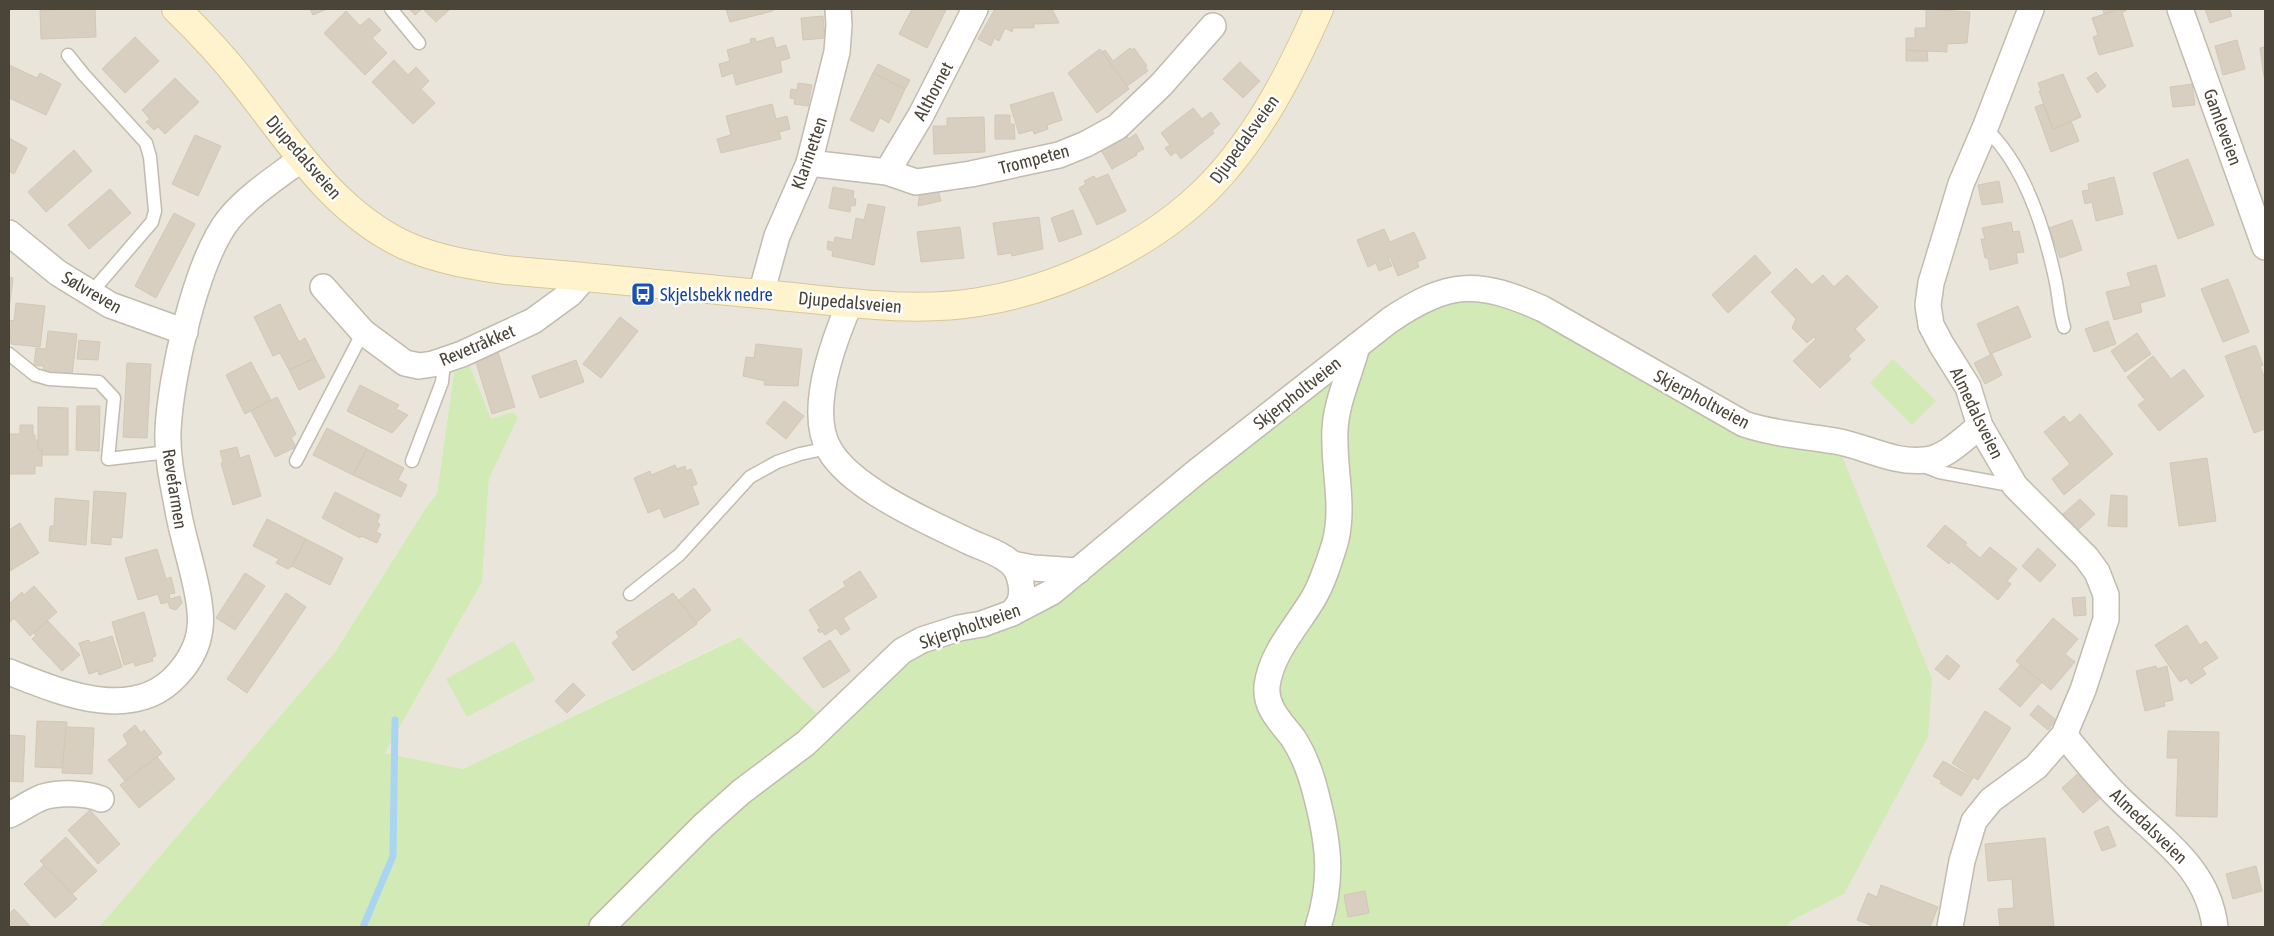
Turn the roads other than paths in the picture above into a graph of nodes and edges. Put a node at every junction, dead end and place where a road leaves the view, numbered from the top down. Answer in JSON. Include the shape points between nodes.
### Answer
{"nodes":[{"id":1,"x":176,"y":9,"type":"edge"},
{"id":2,"x":391,"y":9,"type":"edge"},
{"id":3,"x":838,"y":9,"type":"edge"},
{"id":4,"x":975,"y":9,"type":"edge"},
{"id":5,"x":1319,"y":9,"type":"edge"},
{"id":6,"x":2031,"y":9,"type":"edge"},
{"id":7,"x":2180,"y":9,"type":"edge"},
{"id":8,"x":1213,"y":26,"type":"dead end"},
{"id":9,"x":419,"y":43,"type":"dead end"},
{"id":10,"x":68,"y":56,"type":"dead end"},
{"id":11,"x":1985,"y":128,"type":"junction"},
{"id":12,"x":301,"y":159,"type":"junction"},
{"id":13,"x":809,"y":163,"type":"junction"},
{"id":14,"x":887,"y":172,"type":"junction"},
{"id":15,"x":9,"y":233,"type":"edge"},
{"id":16,"x":2265,"y":246,"type":"edge"},
{"id":17,"x":584,"y":277,"type":"junction"},
{"id":18,"x":322,"y":287,"type":"dead end"},
{"id":19,"x":90,"y":294,"type":"junction"},
{"id":20,"x":761,"y":294,"type":"junction"},
{"id":21,"x":850,"y":303,"type":"junction"},
{"id":22,"x":2064,"y":327,"type":"dead end"},
{"id":23,"x":185,"y":332,"type":"junction"},
{"id":24,"x":363,"y":332,"type":"junction"},
{"id":25,"x":1357,"y":346,"type":"junction"},
{"id":26,"x":9,"y":354,"type":"edge"},
{"id":27,"x":440,"y":362,"type":"junction"},
{"id":28,"x":1980,"y":426,"type":"junction"},
{"id":29,"x":828,"y":448,"type":"junction"},
{"id":30,"x":168,"y":452,"type":"junction"},
{"id":31,"x":412,"y":461,"type":"dead end"},
{"id":32,"x":1911,"y":461,"type":"junction"},
{"id":33,"x":296,"y":462,"type":"dead end"},
{"id":34,"x":2015,"y":486,"type":"junction"},
{"id":35,"x":1012,"y":564,"type":"junction"},
{"id":36,"x":1078,"y":571,"type":"junction"},
{"id":37,"x":630,"y":594,"type":"dead end"},
{"id":38,"x":1012,"y":613,"type":"junction"},
{"id":39,"x":9,"y":672,"type":"edge"},
{"id":40,"x":2064,"y":735,"type":"junction"},
{"id":41,"x":102,"y":799,"type":"dead end"},
{"id":42,"x":9,"y":815,"type":"edge"},
{"id":43,"x":602,"y":927,"type":"edge"},
{"id":44,"x":1318,"y":927,"type":"edge"},
{"id":45,"x":1950,"y":927,"type":"edge"},
{"id":46,"x":2215,"y":927,"type":"edge"}],
"edges":[{"from":1,"to":12,"type":"street","name":"Djupedalsveien","via":[[218,52]]},
{"from":2,"to":9,"type":"lane"},
{"from":3,"to":13,"type":"street","name":"Klarinetten","via":[[837,52]]},
{"from":4,"to":14,"type":"street","name":"Althornet","via":[[921,115]]},
{"from":5,"to":21,"type":"street","name":"Djupedalsveien","via":[[1279,92],[1219,176],[1184,208],[1120,253],[1050,283],[979,302],[915,307]]},
{"from":6,"to":11,"type":"street","name":"Almedalsveien"},
{"from":7,"to":16,"type":"street","name":"Gamleveien"},
{"from":8,"to":14,"type":"street","name":"Trompeten","via":[[1162,85],[1117,127],[1086,144],[1026,164],[925,181],[916,182]]},
{"from":10,"to":19,"type":"lane","via":[[146,143],[155,211],[152,222]]},
{"from":11,"to":22,"type":"lane","via":[[2011,158],[2031,201],[2053,270]]},
{"from":11,"to":28,"type":"street","name":"Almedalsveien","via":[[1961,184],[1931,283],[1928,305],[1931,325],[1968,386]]},
{"from":12,"to":17,"type":"street","name":"Djupedalsveien","via":[[326,187],[374,227],[422,252],[469,265]]},
{"from":12,"to":23,"type":"street","name":"Revefarmen","via":[[252,196],[228,221],[202,271]]},
{"from":13,"to":14,"type":"street","name":"Trompeten"},
{"from":13,"to":20,"type":"street","name":"Klarinetten","via":[[777,236]]},
{"from":15,"to":19,"type":"street","name":"Sølvreven"},
{"from":17,"to":20,"type":"street","name":"Djupedalsveien"},
{"from":17,"to":27,"type":"street","name":"Revetråkket","via":[[570,294],[533,321]]},
{"from":18,"to":24,"type":"street","name":"Revetråkket"},
{"from":19,"to":23,"type":"street","name":"Sølvreven","via":[[110,306]]},
{"from":20,"to":21,"type":"street","name":"Djupedalsveien"},
{"from":21,"to":29,"type":"street","via":[[835,337],[827,367],[822,421]]},
{"from":23,"to":30,"type":"street","name":"Revefarmen","via":[[170,406]]},
{"from":24,"to":27,"type":"street","name":"Revetråkket","via":[[405,363],[419,366]]},
{"from":24,"to":33,"type":"lane"},
{"from":25,"to":32,"type":"street","name":"Skjerpholtveien","via":[[1390,320],[1425,299],[1464,288],[1484,288],[1543,309],[1744,424],[1836,441]]},
{"from":25,"to":36,"type":"street","name":"Skjerpholtveien","via":[[1195,473]]},
{"from":25,"to":44,"type":"street","name":"Skjerpholtveien","via":[[1336,414],[1339,504],[1336,540],[1320,585],[1274,661],[1267,687],[1276,718],[1293,738],[1308,767],[1324,819],[1328,880]]},
{"from":26,"to":30,"type":"lane","via":[[35,375],[99,382],[106,388],[114,398],[108,459]]},
{"from":27,"to":31,"type":"lane","via":[[442,382]]},
{"from":28,"to":32,"type":"street","name":"Skjerpholtveien","via":[[1938,456]]},
{"from":28,"to":34,"type":"street","name":"Almedalsveien"},
{"from":29,"to":35,"type":"street","via":[[846,470],[879,494]]},
{"from":29,"to":37,"type":"lane","via":[[777,462],[750,477],[679,555]]},
{"from":30,"to":39,"type":"street","name":"Revefarmen","via":[[182,538],[200,608],[201,626],[191,658],[170,683],[157,692],[123,701],[107,701],[55,690]]},
{"from":32,"to":34,"type":"lane","via":[[1939,472]]},
{"from":34,"to":40,"type":"street","name":"Almedalsveien","via":[[2086,557],[2097,572],[2106,595],[2106,620],[2097,651]]},
{"from":35,"to":36,"type":"street"},
{"from":35,"to":38,"type":"street","via":[[1019,575],[1021,589],[1020,601]]},
{"from":36,"to":38,"type":"street","name":"Skjerpholtveien","via":[[1052,592]]},
{"from":38,"to":43,"type":"street","name":"Skjerpholtveien","via":[[922,640],[902,651],[806,743],[741,792],[704,825]]},
{"from":40,"to":45,"type":"street","name":"Almedalsveien","via":[[2036,767],[1991,800],[1974,821],[1962,861]]},
{"from":40,"to":46,"type":"street","name":"Almedalsveien","via":[[2116,795],[2191,868],[2209,897]]},
{"from":41,"to":42,"type":"street","via":[[66,795],[43,797]]}]}
